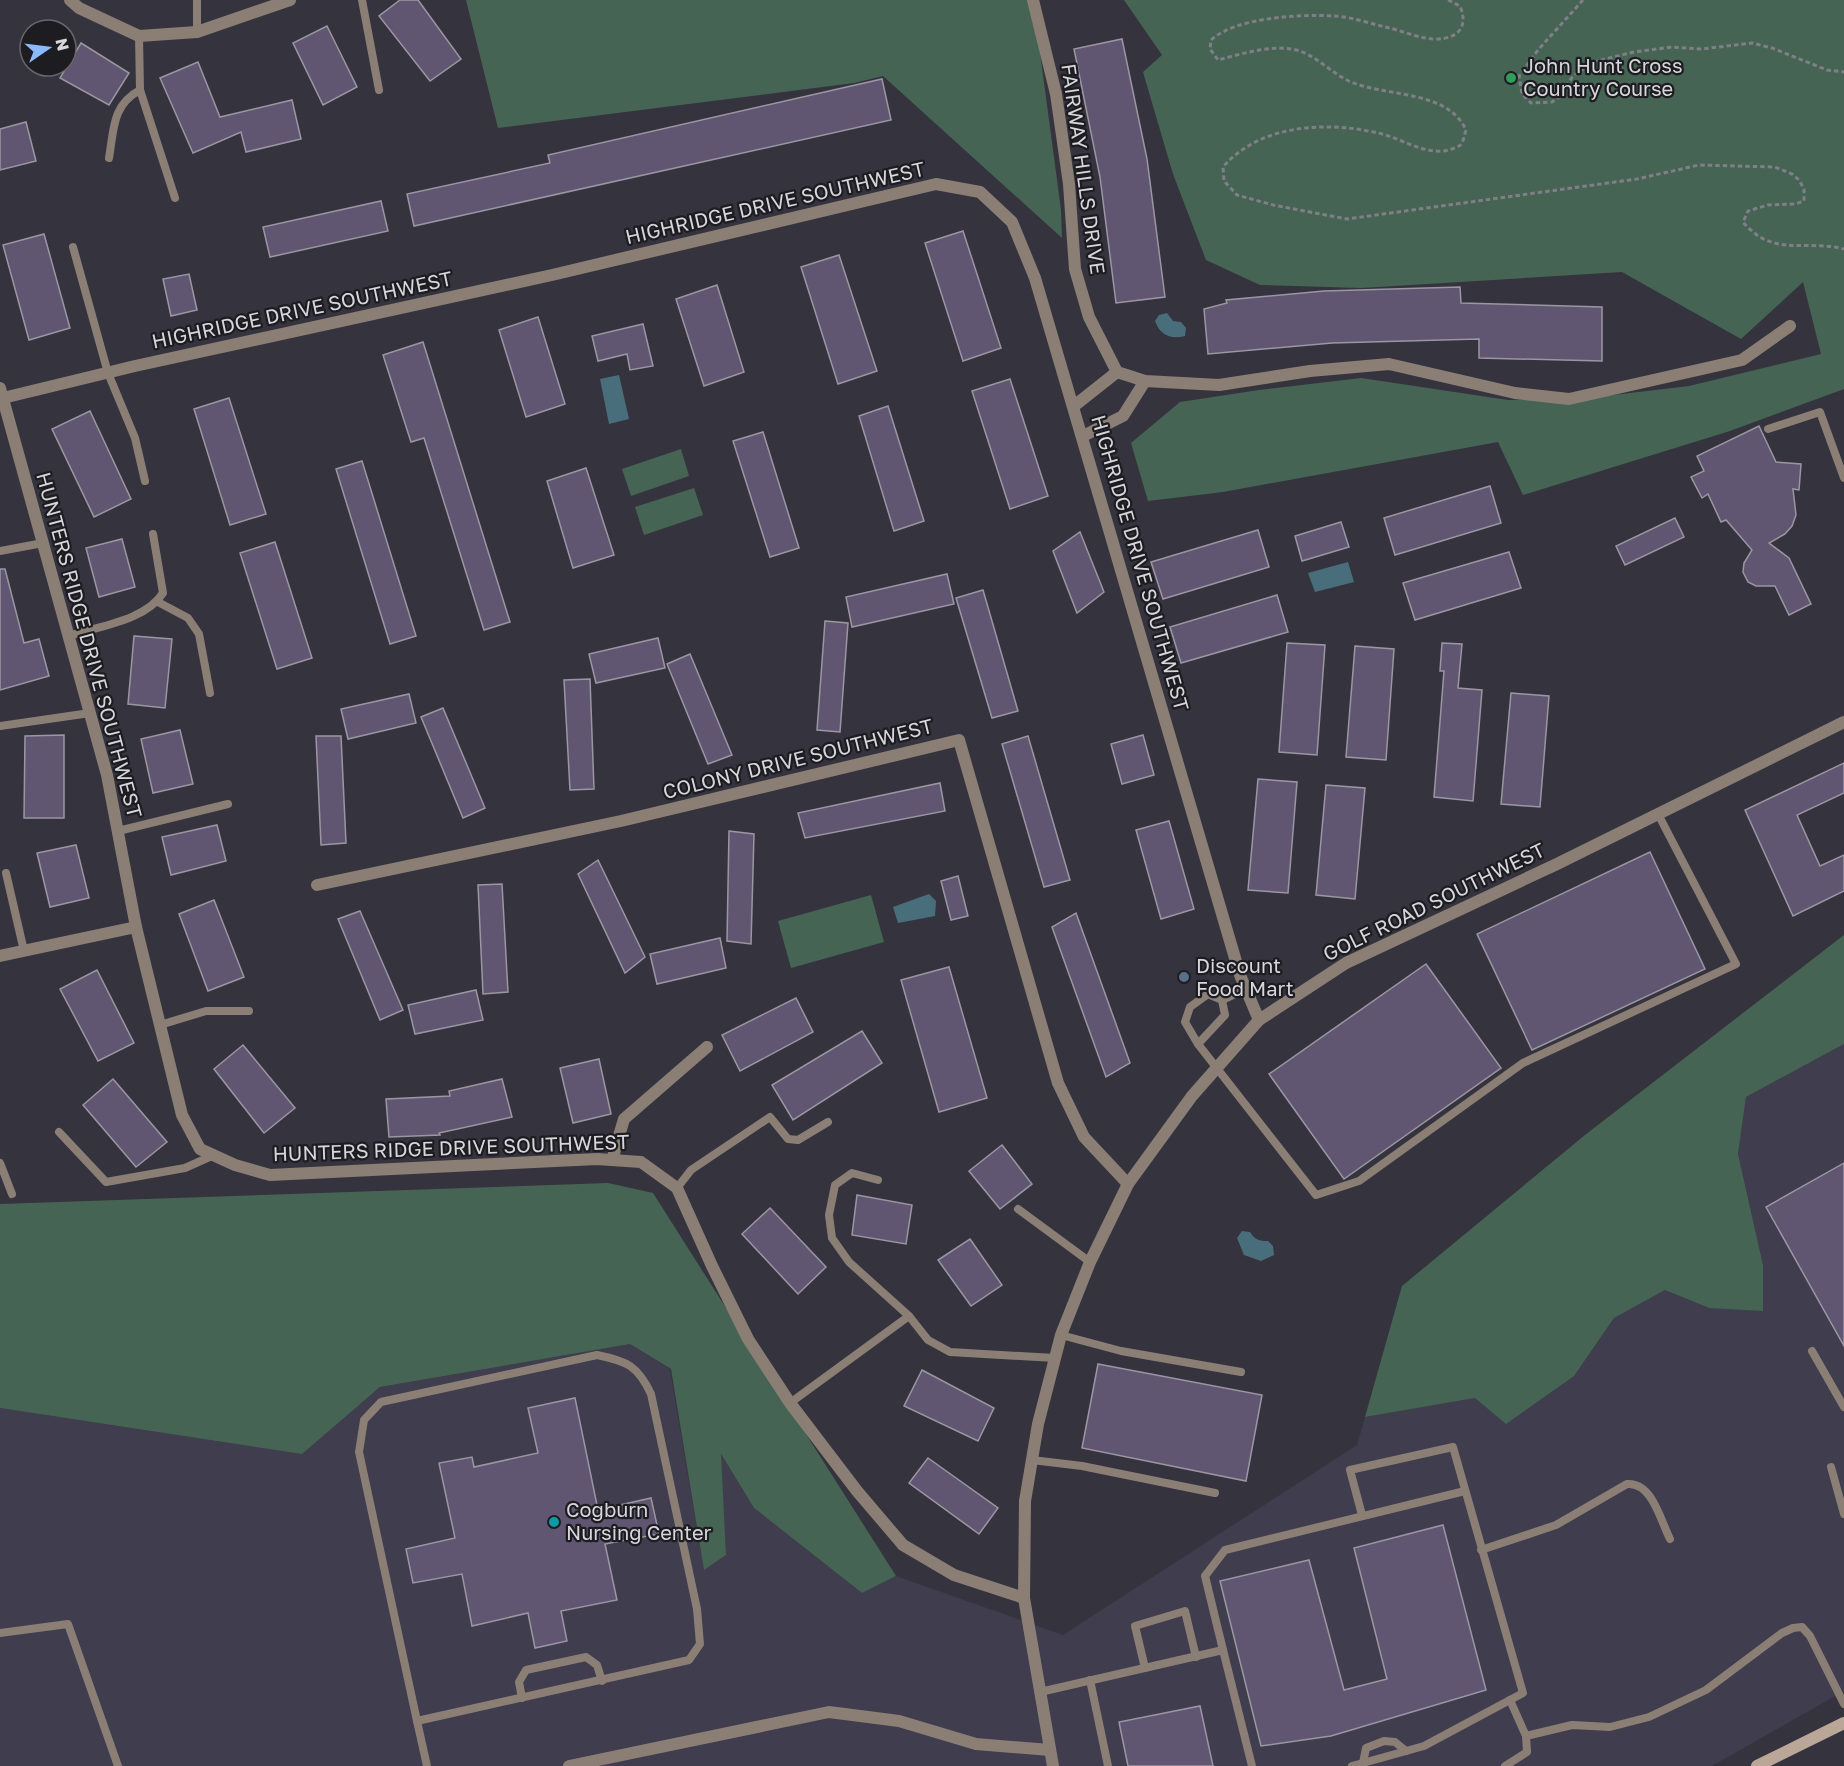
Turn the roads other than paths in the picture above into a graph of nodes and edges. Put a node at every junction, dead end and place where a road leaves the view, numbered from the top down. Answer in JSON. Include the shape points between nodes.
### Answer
{"nodes":[{"id":1,"x":70,"y":0,"type":"edge"},
{"id":2,"x":197,"y":0,"type":"edge"},
{"id":3,"x":290,"y":0,"type":"edge"},
{"id":4,"x":362,"y":0,"type":"edge"},
{"id":5,"x":1033,"y":0,"type":"edge"},
{"id":6,"x":197,"y":32,"type":"junction"},
{"id":7,"x":139,"y":36,"type":"junction"},
{"id":8,"x":140,"y":90,"type":"junction"},
{"id":9,"x":379,"y":90,"type":"dead end"},
{"id":10,"x":109,"y":158,"type":"dead end"},
{"id":11,"x":175,"y":198,"type":"dead end"},
{"id":12,"x":73,"y":247,"type":"dead end"},
{"id":13,"x":1790,"y":326,"type":"dead end"},
{"id":14,"x":1117,"y":372,"type":"junction"},
{"id":15,"x":108,"y":373,"type":"junction"},
{"id":16,"x":1145,"y":381,"type":"junction"},
{"id":17,"x":1,"y":393,"type":"edge"},
{"id":18,"x":1074,"y":406,"type":"junction"},
{"id":19,"x":1768,"y":429,"type":"dead end"},
{"id":20,"x":1083,"y":436,"type":"junction"},
{"id":21,"x":1844,"y":478,"type":"edge"},
{"id":22,"x":145,"y":481,"type":"dead end"},
{"id":23,"x":153,"y":534,"type":"dead end"},
{"id":24,"x":43,"y":543,"type":"junction"},
{"id":25,"x":0,"y":551,"type":"edge"},
{"id":26,"x":158,"y":602,"type":"junction"},
{"id":27,"x":69,"y":636,"type":"junction"},
{"id":28,"x":210,"y":693,"type":"dead end"},
{"id":29,"x":90,"y":713,"type":"junction"},
{"id":30,"x":1844,"y":722,"type":"edge"},
{"id":31,"x":0,"y":726,"type":"edge"},
{"id":32,"x":228,"y":804,"type":"dead end"},
{"id":33,"x":1658,"y":814,"type":"junction"},
{"id":34,"x":118,"y":831,"type":"junction"},
{"id":35,"x":6,"y":873,"type":"dead end"},
{"id":36,"x":317,"y":885,"type":"dead end"},
{"id":37,"x":136,"y":927,"type":"junction"},
{"id":38,"x":24,"y":951,"type":"junction"},
{"id":39,"x":0,"y":956,"type":"edge"},
{"id":40,"x":1246,"y":988,"type":"junction"},
{"id":41,"x":1222,"y":1000,"type":"junction"},
{"id":42,"x":249,"y":1011,"type":"dead end"},
{"id":43,"x":1259,"y":1020,"type":"junction"},
{"id":44,"x":160,"y":1025,"type":"junction"},
{"id":45,"x":1198,"y":1044,"type":"junction"},
{"id":46,"x":707,"y":1047,"type":"dead end"},
{"id":47,"x":1216,"y":1070,"type":"junction"},
{"id":48,"x":828,"y":1122,"type":"dead end"},
{"id":49,"x":59,"y":1132,"type":"dead end"},
{"id":50,"x":214,"y":1155,"type":"junction"},
{"id":51,"x":612,"y":1160,"type":"junction"},
{"id":52,"x":0,"y":1162,"type":"edge"},
{"id":53,"x":878,"y":1180,"type":"dead end"},
{"id":54,"x":1128,"y":1184,"type":"junction"},
{"id":55,"x":677,"y":1188,"type":"junction"},
{"id":56,"x":12,"y":1194,"type":"dead end"},
{"id":57,"x":1018,"y":1209,"type":"dead end"},
{"id":58,"x":1090,"y":1262,"type":"junction"},
{"id":59,"x":909,"y":1316,"type":"junction"},
{"id":60,"x":1061,"y":1335,"type":"junction"},
{"id":61,"x":1812,"y":1351,"type":"dead end"},
{"id":62,"x":1055,"y":1358,"type":"junction"},
{"id":63,"x":1241,"y":1372,"type":"dead end"},
{"id":64,"x":790,"y":1403,"type":"junction"},
{"id":65,"x":1844,"y":1407,"type":"edge"},
{"id":66,"x":1032,"y":1460,"type":"junction"},
{"id":67,"x":1831,"y":1467,"type":"dead end"},
{"id":68,"x":1465,"y":1491,"type":"junction"},
{"id":69,"x":1215,"y":1493,"type":"dead end"},
{"id":70,"x":1844,"y":1514,"type":"edge"},
{"id":71,"x":1362,"y":1515,"type":"junction"},
{"id":72,"x":1670,"y":1539,"type":"dead end"},
{"id":73,"x":1481,"y":1550,"type":"junction"},
{"id":74,"x":1024,"y":1598,"type":"junction"},
{"id":75,"x":0,"y":1633,"type":"edge"},
{"id":76,"x":1223,"y":1650,"type":"junction"},
{"id":77,"x":1196,"y":1657,"type":"junction"},
{"id":78,"x":1145,"y":1668,"type":"junction"},
{"id":79,"x":1090,"y":1680,"type":"junction"},
{"id":80,"x":602,"y":1681,"type":"junction"},
{"id":81,"x":1040,"y":1692,"type":"junction"},
{"id":82,"x":522,"y":1698,"type":"junction"},
{"id":83,"x":1510,"y":1700,"type":"junction"},
{"id":84,"x":1844,"y":1704,"type":"edge"},
{"id":85,"x":417,"y":1721,"type":"junction"},
{"id":86,"x":1844,"y":1723,"type":"edge"},
{"id":87,"x":1526,"y":1736,"type":"junction"},
{"id":88,"x":1050,"y":1750,"type":"junction"},
{"id":89,"x":1406,"y":1751,"type":"junction"},
{"id":90,"x":1390,"y":1761,"type":"edge"},
{"id":91,"x":1363,"y":1763,"type":"junction"},
{"id":92,"x":118,"y":1766,"type":"edge"},
{"id":93,"x":427,"y":1766,"type":"edge"},
{"id":94,"x":569,"y":1766,"type":"edge"},
{"id":95,"x":1053,"y":1766,"type":"edge"},
{"id":96,"x":1108,"y":1766,"type":"edge"},
{"id":97,"x":1252,"y":1766,"type":"edge"},
{"id":98,"x":1352,"y":1766,"type":"edge"},
{"id":99,"x":1504,"y":1766,"type":"edge"},
{"id":100,"x":1757,"y":1766,"type":"edge"}],
"edges":[{"from":1,"to":7,"type":"street"},
{"from":2,"to":6,"type":"lane"},
{"from":3,"to":6,"type":"street"},
{"from":4,"to":9,"type":"lane"},
{"from":5,"to":14,"type":"street","name":"FAIRWAY HILLS DRIVE","via":[[1056,94],[1069,184],[1075,269],[1089,317]]},
{"from":6,"to":7,"type":"street"},
{"from":7,"to":8,"type":"lane"},
{"from":8,"to":10,"type":"lane","via":[[128,96],[118,109]]},
{"from":8,"to":11,"type":"lane"},
{"from":12,"to":15,"type":"lane"},
{"from":13,"to":16,"type":"street","via":[[1742,360],[1569,399],[1515,393],[1389,364],[1219,385]]},
{"from":14,"to":16,"type":"street"},
{"from":14,"to":18,"type":"street"},
{"from":15,"to":17,"type":"street","name":"HIGHRIDGE DRIVE SOUTHWEST"},
{"from":15,"to":18,"type":"street","name":"HIGHRIDGE DRIVE SOUTHWEST","via":[[552,275],[936,184],[980,192],[1012,222],[1035,278]]},
{"from":15,"to":22,"type":"lane","via":[[135,438]]},
{"from":16,"to":20,"type":"street","via":[[1123,416]]},
{"from":17,"to":24,"type":"street","name":"HUNTERS RIDGE DRIVE SOUTHWEST"},
{"from":18,"to":20,"type":"street","name":"HIGHRIDGE DRIVE SOUTHWEST"},
{"from":19,"to":21,"type":"lane","via":[[1820,412]]},
{"from":20,"to":40,"type":"street","name":"HIGHRIDGE DRIVE SOUTHWEST"},
{"from":23,"to":26,"type":"lane","via":[[163,593]]},
{"from":24,"to":25,"type":"lane"},
{"from":24,"to":27,"type":"street","name":"HUNTERS RIDGE DRIVE SOUTHWEST"},
{"from":26,"to":27,"type":"lane","via":[[144,612]]},
{"from":26,"to":28,"type":"lane","via":[[188,618],[199,634]]},
{"from":27,"to":29,"type":"street","name":"HUNTERS RIDGE DRIVE SOUTHWEST"},
{"from":29,"to":31,"type":"lane"},
{"from":29,"to":34,"type":"street","name":"HUNTERS RIDGE DRIVE SOUTHWEST"},
{"from":30,"to":33,"type":"street","name":"GOLF ROAD SOUTHWEST"},
{"from":32,"to":34,"type":"lane"},
{"from":33,"to":43,"type":"street","name":"GOLF ROAD SOUTHWEST","via":[[1346,963]]},
{"from":33,"to":47,"type":"lane","via":[[1736,964],[1523,1064],[1359,1181],[1316,1196]]},
{"from":34,"to":37,"type":"street","name":"HUNTERS RIDGE DRIVE SOUTHWEST"},
{"from":35,"to":38,"type":"lane"},
{"from":36,"to":54,"type":"street","name":"COLONY DRIVE SOUTHWEST","via":[[621,821],[959,740],[1058,1083],[1084,1137]]},
{"from":37,"to":38,"type":"street"},
{"from":37,"to":44,"type":"street","name":"HUNTERS RIDGE DRIVE SOUTHWEST"},
{"from":38,"to":39,"type":"street"},
{"from":40,"to":41,"type":"lane"},
{"from":40,"to":43,"type":"street","name":"HIGHRIDGE DRIVE SOUTHWEST"},
{"from":41,"to":45,"type":"lane","via":[[1225,1014]]},
{"from":41,"to":45,"type":"lane","via":[[1208,994],[1190,1007],[1185,1022]]},
{"from":42,"to":44,"type":"lane","via":[[206,1011]]},
{"from":43,"to":47,"type":"street","name":"GOLF ROAD SOUTHWEST"},
{"from":44,"to":50,"type":"street","name":"HUNTERS RIDGE DRIVE SOUTHWEST","via":[[182,1115],[200,1149]]},
{"from":45,"to":47,"type":"lane"},
{"from":46,"to":51,"type":"street","via":[[624,1119]]},
{"from":47,"to":54,"type":"street","name":"GOLF ROAD SOUTHWEST","via":[[1192,1096]]},
{"from":48,"to":55,"type":"lane","via":[[798,1140],[788,1139],[770,1117],[691,1170]]},
{"from":49,"to":50,"type":"lane","via":[[106,1182],[185,1168]]},
{"from":50,"to":51,"type":"street","name":"HUNTERS RIDGE DRIVE SOUTHWEST","via":[[270,1175]]},
{"from":51,"to":55,"type":"street","name":"HUNTERS RIDGE DRIVE SOUTHWEST","via":[[641,1162]]},
{"from":52,"to":56,"type":"lane"},
{"from":53,"to":59,"type":"lane","via":[[852,1173],[835,1185],[829,1215],[832,1238],[849,1262]]},
{"from":54,"to":58,"type":"street","name":"GOLF ROAD SOUTHWEST"},
{"from":55,"to":64,"type":"street","name":"HUNTERS RIDGE DRIVE SOUTHWEST","via":[[748,1339]]},
{"from":57,"to":58,"type":"lane"},
{"from":58,"to":60,"type":"street","name":"GOLF ROAD SOUTHWEST"},
{"from":59,"to":62,"type":"lane","via":[[927,1340],[950,1352]]},
{"from":59,"to":64,"type":"lane"},
{"from":60,"to":62,"type":"street","name":"GOLF ROAD SOUTHWEST"},
{"from":60,"to":63,"type":"lane","via":[[1120,1351]]},
{"from":61,"to":65,"type":"lane"},
{"from":62,"to":66,"type":"street","name":"GOLF ROAD SOUTHWEST"},
{"from":64,"to":74,"type":"street","name":"HUNTERS RIDGE DRIVE SOUTHWEST","via":[[903,1545],[954,1575]]},
{"from":66,"to":69,"type":"lane"},
{"from":66,"to":74,"type":"street","name":"GOLF ROAD SOUTHWEST","via":[[1024,1501]]},
{"from":67,"to":70,"type":"lane"},
{"from":68,"to":71,"type":"lane"},
{"from":68,"to":71,"type":"lane","via":[[1454,1447],[1350,1470]]},
{"from":68,"to":73,"type":"lane"},
{"from":71,"to":76,"type":"lane","via":[[1225,1550],[1205,1576]]},
{"from":72,"to":73,"type":"lane","via":[[1646,1489],[1638,1483],[1626,1484],[1556,1526]]},
{"from":73,"to":83,"type":"lane","via":[[1523,1693]]},
{"from":74,"to":81,"type":"street","name":"GOLF ROAD SOUTHWEST"},
{"from":75,"to":92,"type":"lane","via":[[68,1624]]},
{"from":76,"to":77,"type":"lane"},
{"from":76,"to":97,"type":"lane"},
{"from":77,"to":78,"type":"lane"},
{"from":77,"to":78,"type":"lane","via":[[1185,1611],[1135,1626]]},
{"from":78,"to":79,"type":"lane"},
{"from":79,"to":81,"type":"lane"},
{"from":79,"to":96,"type":"lane"},
{"from":80,"to":82,"type":"lane"},
{"from":80,"to":82,"type":"lane","via":[[597,1665],[586,1657],[526,1670],[519,1682]]},
{"from":80,"to":85,"type":"lane","via":[[689,1660],[700,1644],[697,1609],[651,1394],[642,1374],[621,1360],[597,1355],[381,1402],[364,1420],[359,1452]]},
{"from":81,"to":88,"type":"street","name":"GOLF ROAD SOUTHWEST"},
{"from":82,"to":85,"type":"lane"},
{"from":83,"to":87,"type":"lane"},
{"from":83,"to":89,"type":"lane","via":[[1424,1746]]},
{"from":84,"to":87,"type":"lane","via":[[1802,1627],[1793,1628],[1706,1690],[1649,1717],[1610,1727],[1572,1725]]},
{"from":85,"to":93,"type":"lane"},
{"from":86,"to":100,"type":"main road"},
{"from":87,"to":99,"type":"lane","via":[[1527,1752]]},
{"from":88,"to":94,"type":"street","via":[[976,1744],[899,1721],[829,1712]]},
{"from":88,"to":95,"type":"street","name":"GOLF ROAD SOUTHWEST"},
{"from":89,"to":90,"type":"lane"},
{"from":89,"to":91,"type":"lane","via":[[1395,1742],[1374,1743],[1366,1748]]},
{"from":90,"to":91,"type":"lane"},
{"from":91,"to":98,"type":"lane"}]}
